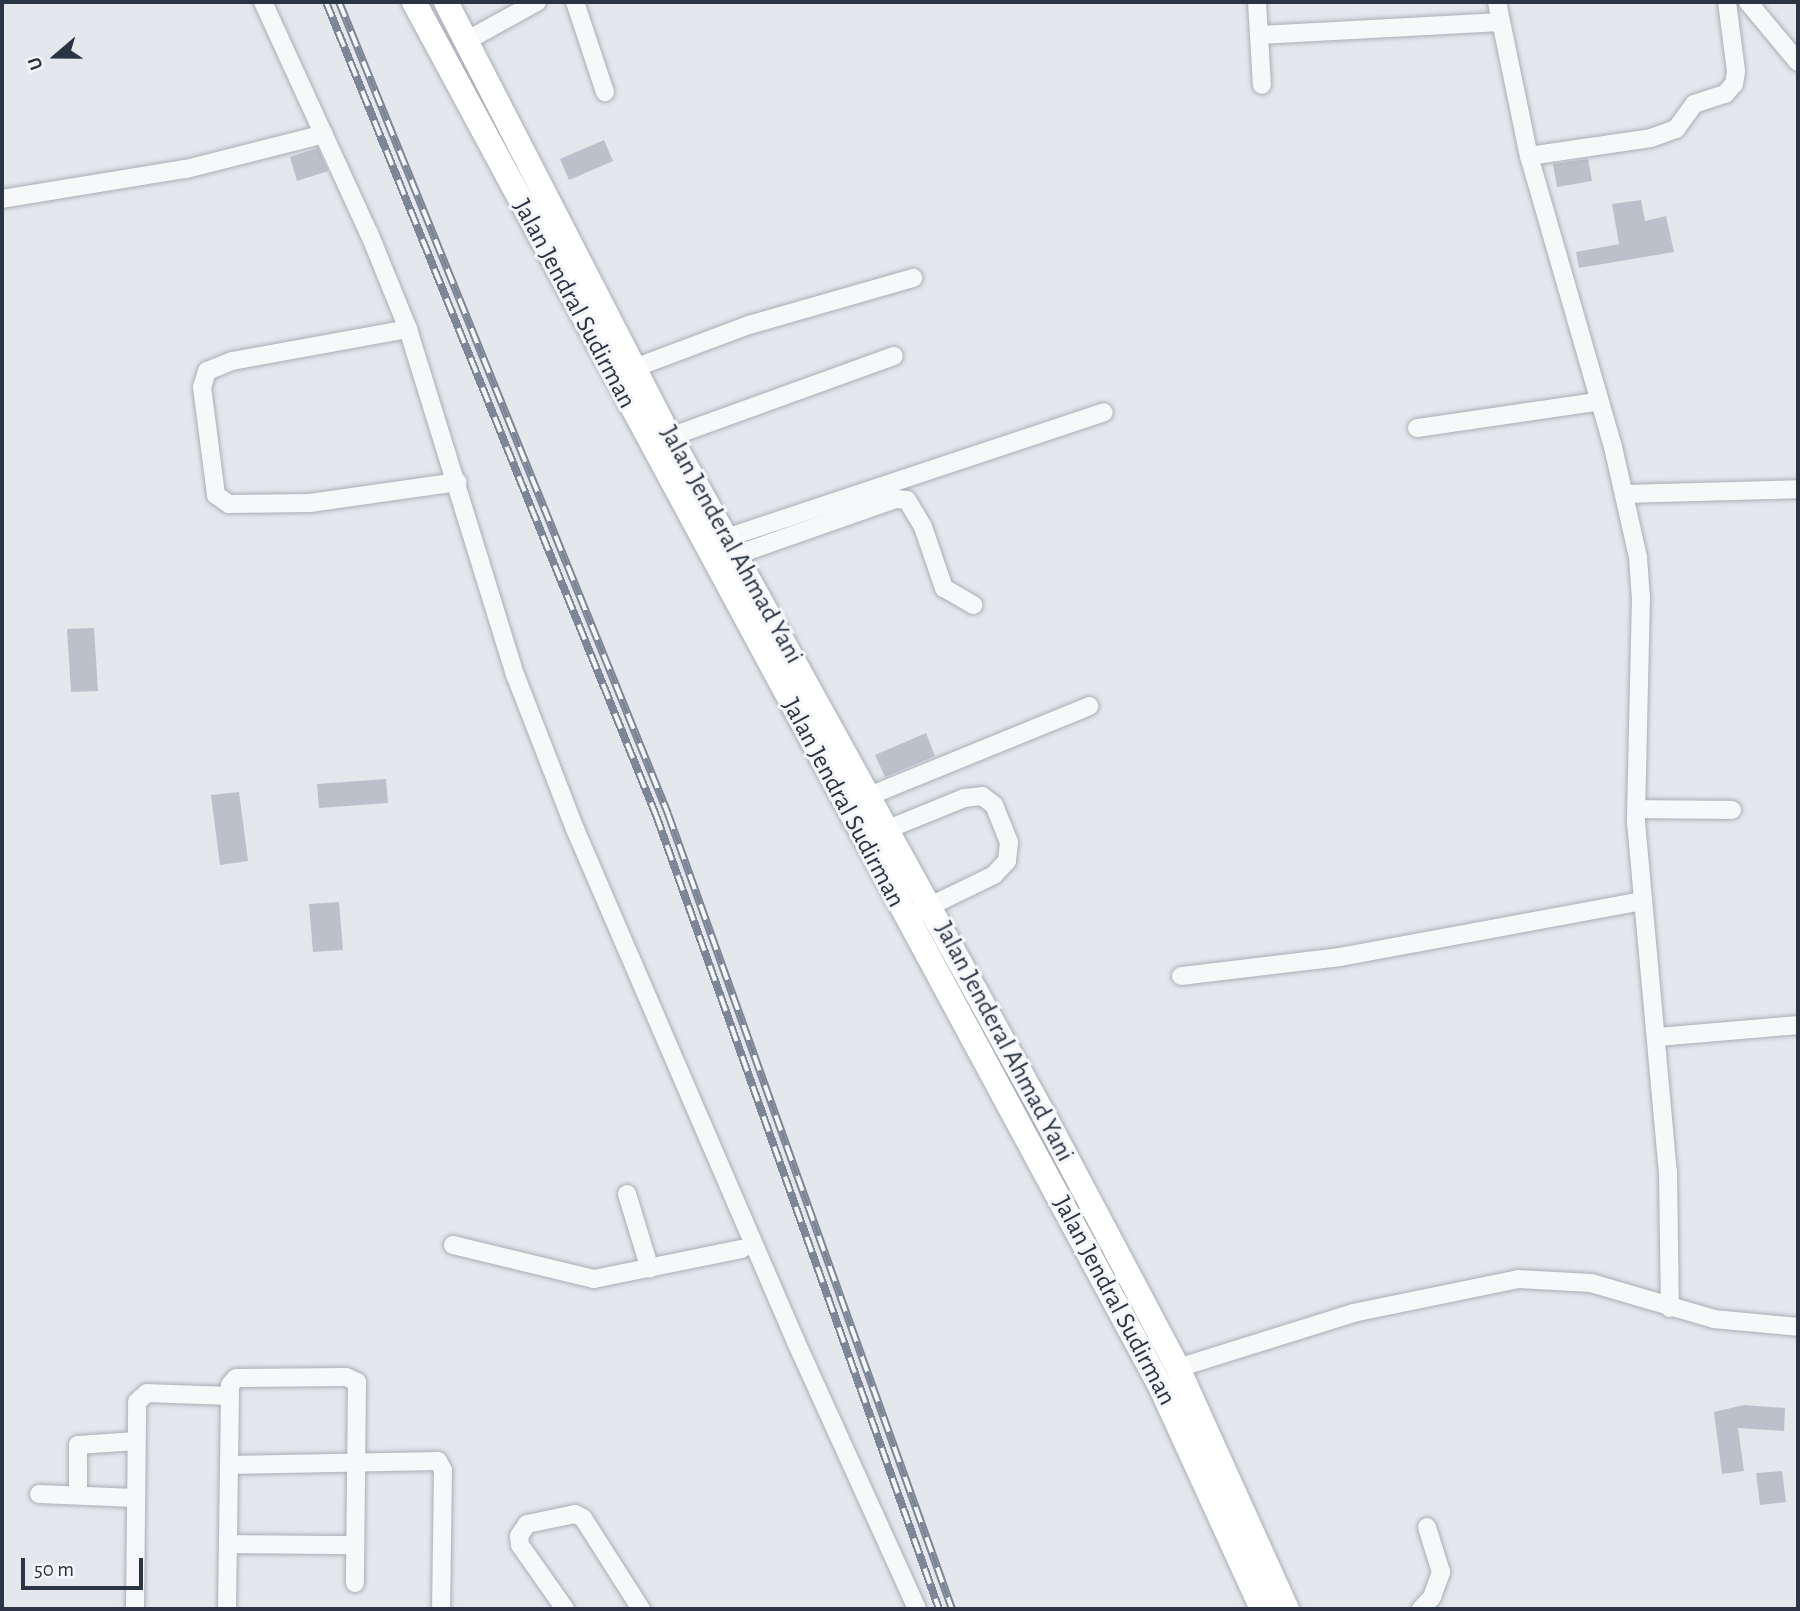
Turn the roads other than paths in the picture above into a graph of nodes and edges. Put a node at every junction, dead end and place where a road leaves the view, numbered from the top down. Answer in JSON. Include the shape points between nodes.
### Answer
{"nodes":[{"id":1,"x":262,"y":2,"type":"edge"},
{"id":2,"x":414,"y":2,"type":"edge"},
{"id":3,"x":446,"y":2,"type":"edge"},
{"id":4,"x":537,"y":2,"type":"edge"},
{"id":5,"x":575,"y":2,"type":"edge"},
{"id":6,"x":1257,"y":2,"type":"edge"},
{"id":7,"x":1497,"y":2,"type":"edge"},
{"id":8,"x":1727,"y":2,"type":"edge"},
{"id":9,"x":1748,"y":2,"type":"edge"},
{"id":10,"x":1501,"y":22,"type":"junction"},
{"id":11,"x":1260,"y":35,"type":"junction"},
{"id":12,"x":466,"y":41,"type":"junction"},
{"id":13,"x":1798,"y":62,"type":"edge"},
{"id":14,"x":1262,"y":85,"type":"dead end"},
{"id":15,"x":605,"y":92,"type":"dead end"},
{"id":16,"x":324,"y":134,"type":"junction"},
{"id":17,"x":1529,"y":156,"type":"junction"},
{"id":18,"x":2,"y":199,"type":"edge"},
{"id":19,"x":913,"y":278,"type":"dead end"},
{"id":20,"x":408,"y":329,"type":"junction"},
{"id":21,"x":894,"y":356,"type":"dead end"},
{"id":22,"x":637,"y":367,"type":"junction"},
{"id":23,"x":1596,"y":402,"type":"junction"},
{"id":24,"x":1104,"y":412,"type":"dead end"},
{"id":25,"x":1417,"y":428,"type":"dead end"},
{"id":26,"x":670,"y":437,"type":"junction"},
{"id":27,"x":458,"y":482,"type":"junction"},
{"id":28,"x":1798,"y":489,"type":"edge"},
{"id":29,"x":1624,"y":494,"type":"junction"},
{"id":30,"x":731,"y":546,"type":"junction"},
{"id":31,"x":973,"y":605,"type":"dead end"},
{"id":32,"x":1089,"y":706,"type":"dead end"},
{"id":33,"x":869,"y":796,"type":"junction"},
{"id":34,"x":1637,"y":809,"type":"junction"},
{"id":35,"x":1732,"y":810,"type":"dead end"},
{"id":36,"x":887,"y":829,"type":"junction"},
{"id":37,"x":863,"y":840,"type":"junction"},
{"id":38,"x":1642,"y":901,"type":"junction"},
{"id":39,"x":930,"y":907,"type":"junction"},
{"id":40,"x":904,"y":918,"type":"junction"},
{"id":41,"x":1181,"y":976,"type":"dead end"},
{"id":42,"x":1798,"y":1025,"type":"edge"},
{"id":43,"x":1658,"y":1037,"type":"junction"},
{"id":44,"x":733,"y":1192,"type":"junction"},
{"id":45,"x":627,"y":1194,"type":"dead end"},
{"id":46,"x":453,"y":1245,"type":"dead end"},
{"id":47,"x":742,"y":1249,"type":"junction"},
{"id":48,"x":650,"y":1269,"type":"junction"},
{"id":49,"x":770,"y":1281,"type":"junction"},
{"id":50,"x":1670,"y":1308,"type":"junction"},
{"id":51,"x":1798,"y":1327,"type":"edge"},
{"id":52,"x":1178,"y":1368,"type":"junction"},
{"id":53,"x":229,"y":1396,"type":"junction"},
{"id":54,"x":136,"y":1441,"type":"junction"},
{"id":55,"x":229,"y":1465,"type":"junction"},
{"id":56,"x":356,"y":1465,"type":"junction"},
{"id":57,"x":39,"y":1494,"type":"dead end"},
{"id":58,"x":78,"y":1494,"type":"junction"},
{"id":59,"x":135,"y":1498,"type":"junction"},
{"id":60,"x":1427,"y":1527,"type":"dead end"},
{"id":61,"x":228,"y":1545,"type":"junction"},
{"id":62,"x":355,"y":1545,"type":"junction"},
{"id":63,"x":355,"y":1583,"type":"dead end"},
{"id":64,"x":135,"y":1609,"type":"edge"},
{"id":65,"x":227,"y":1609,"type":"edge"},
{"id":66,"x":441,"y":1609,"type":"edge"},
{"id":67,"x":565,"y":1609,"type":"edge"},
{"id":68,"x":641,"y":1609,"type":"edge"},
{"id":69,"x":917,"y":1609,"type":"edge"},
{"id":70,"x":1262,"y":1609,"type":"edge"},
{"id":71,"x":1287,"y":1609,"type":"edge"},
{"id":72,"x":1421,"y":1609,"type":"edge"}],
"edges":[{"from":1,"to":16,"type":"street"},
{"from":2,"to":37,"type":"highway","name":"Jalan Jendral Sudirman"},
{"from":3,"to":12,"type":"highway","name":"Jalan Jenderal Ahmad Yani"},
{"from":4,"to":12,"type":"street"},
{"from":5,"to":15,"type":"street"},
{"from":6,"to":11,"type":"street"},
{"from":7,"to":10,"type":"street"},
{"from":8,"to":17,"type":"street","via":[[1736,71],[1734,84],[1725,94],[1694,104],[1676,129],[1651,138]]},
{"from":9,"to":13,"type":"street"},
{"from":10,"to":11,"type":"street"},
{"from":10,"to":17,"type":"street"},
{"from":11,"to":14,"type":"street"},
{"from":12,"to":22,"type":"highway","name":"Jalan Jenderal Ahmad Yani"},
{"from":16,"to":18,"type":"street","via":[[186,169]]},
{"from":16,"to":20,"type":"street"},
{"from":17,"to":23,"type":"street"},
{"from":19,"to":22,"type":"street","via":[[749,325]]},
{"from":20,"to":27,"type":"street"},
{"from":20,"to":27,"type":"street","via":[[232,361],[207,370],[202,387],[216,495],[229,504],[310,503]]},
{"from":21,"to":26,"type":"street"},
{"from":22,"to":26,"type":"highway","name":"Jalan Jenderal Ahmad Yani"},
{"from":23,"to":25,"type":"street"},
{"from":23,"to":29,"type":"street"},
{"from":24,"to":30,"type":"street"},
{"from":26,"to":30,"type":"highway","name":"Jalan Jenderal Ahmad Yani"},
{"from":27,"to":44,"type":"street","via":[[530,715]]},
{"from":28,"to":29,"type":"street"},
{"from":29,"to":34,"type":"street","via":[[1641,596]]},
{"from":30,"to":31,"type":"street","via":[[896,499],[907,500],[923,527],[944,588]]},
{"from":30,"to":33,"type":"highway","name":"Jalan Jenderal Ahmad Yani"},
{"from":32,"to":33,"type":"street"},
{"from":33,"to":36,"type":"highway","name":"Jalan Jenderal Ahmad Yani"},
{"from":34,"to":35,"type":"street"},
{"from":34,"to":38,"type":"street"},
{"from":36,"to":37,"type":"street"},
{"from":36,"to":39,"type":"highway","name":"Jalan Jenderal Ahmad Yani"},
{"from":36,"to":39,"type":"street","via":[[964,797],[982,796],[994,805],[1009,842],[1007,861],[994,874]]},
{"from":37,"to":40,"type":"highway","name":"Jalan Jendral Sudirman"},
{"from":38,"to":41,"type":"street","via":[[1321,960]]},
{"from":38,"to":43,"type":"street"},
{"from":39,"to":40,"type":"street"},
{"from":39,"to":52,"type":"highway","name":"Jalan Jenderal Ahmad Yani"},
{"from":40,"to":70,"type":"highway","name":"Jalan Jendral Sudirman","via":[[1160,1386],[1212,1491]]},
{"from":42,"to":43,"type":"street"},
{"from":43,"to":50,"type":"street","via":[[1668,1171]]},
{"from":44,"to":47,"type":"street"},
{"from":44,"to":49,"type":"street"},
{"from":45,"to":48,"type":"street"},
{"from":46,"to":48,"type":"street","via":[[588,1278]]},
{"from":47,"to":48,"type":"street"},
{"from":47,"to":49,"type":"street"},
{"from":49,"to":69,"type":"street"},
{"from":50,"to":51,"type":"street"},
{"from":50,"to":52,"type":"street","via":[[1591,1283],[1518,1279],[1353,1312]]},
{"from":52,"to":71,"type":"highway","name":"Jalan Jenderal Ahmad Yani"},
{"from":53,"to":54,"type":"street","via":[[147,1393],[137,1402]]},
{"from":53,"to":55,"type":"street"},
{"from":53,"to":56,"type":"street","via":[[236,1378],[354,1379],[358,1388]]},
{"from":54,"to":58,"type":"street","via":[[78,1446]]},
{"from":54,"to":59,"type":"street"},
{"from":55,"to":56,"type":"street"},
{"from":55,"to":61,"type":"street"},
{"from":56,"to":62,"type":"street"},
{"from":56,"to":66,"type":"street","via":[[438,1461],[442,1465]]},
{"from":57,"to":58,"type":"street"},
{"from":58,"to":59,"type":"street"},
{"from":59,"to":64,"type":"street"},
{"from":60,"to":72,"type":"street","via":[[1441,1572],[1432,1597]]},
{"from":61,"to":62,"type":"street"},
{"from":61,"to":65,"type":"street"},
{"from":62,"to":63,"type":"street"},
{"from":67,"to":68,"type":"street","via":[[520,1545],[519,1536],[527,1524],[575,1514],[583,1518]]}]}
